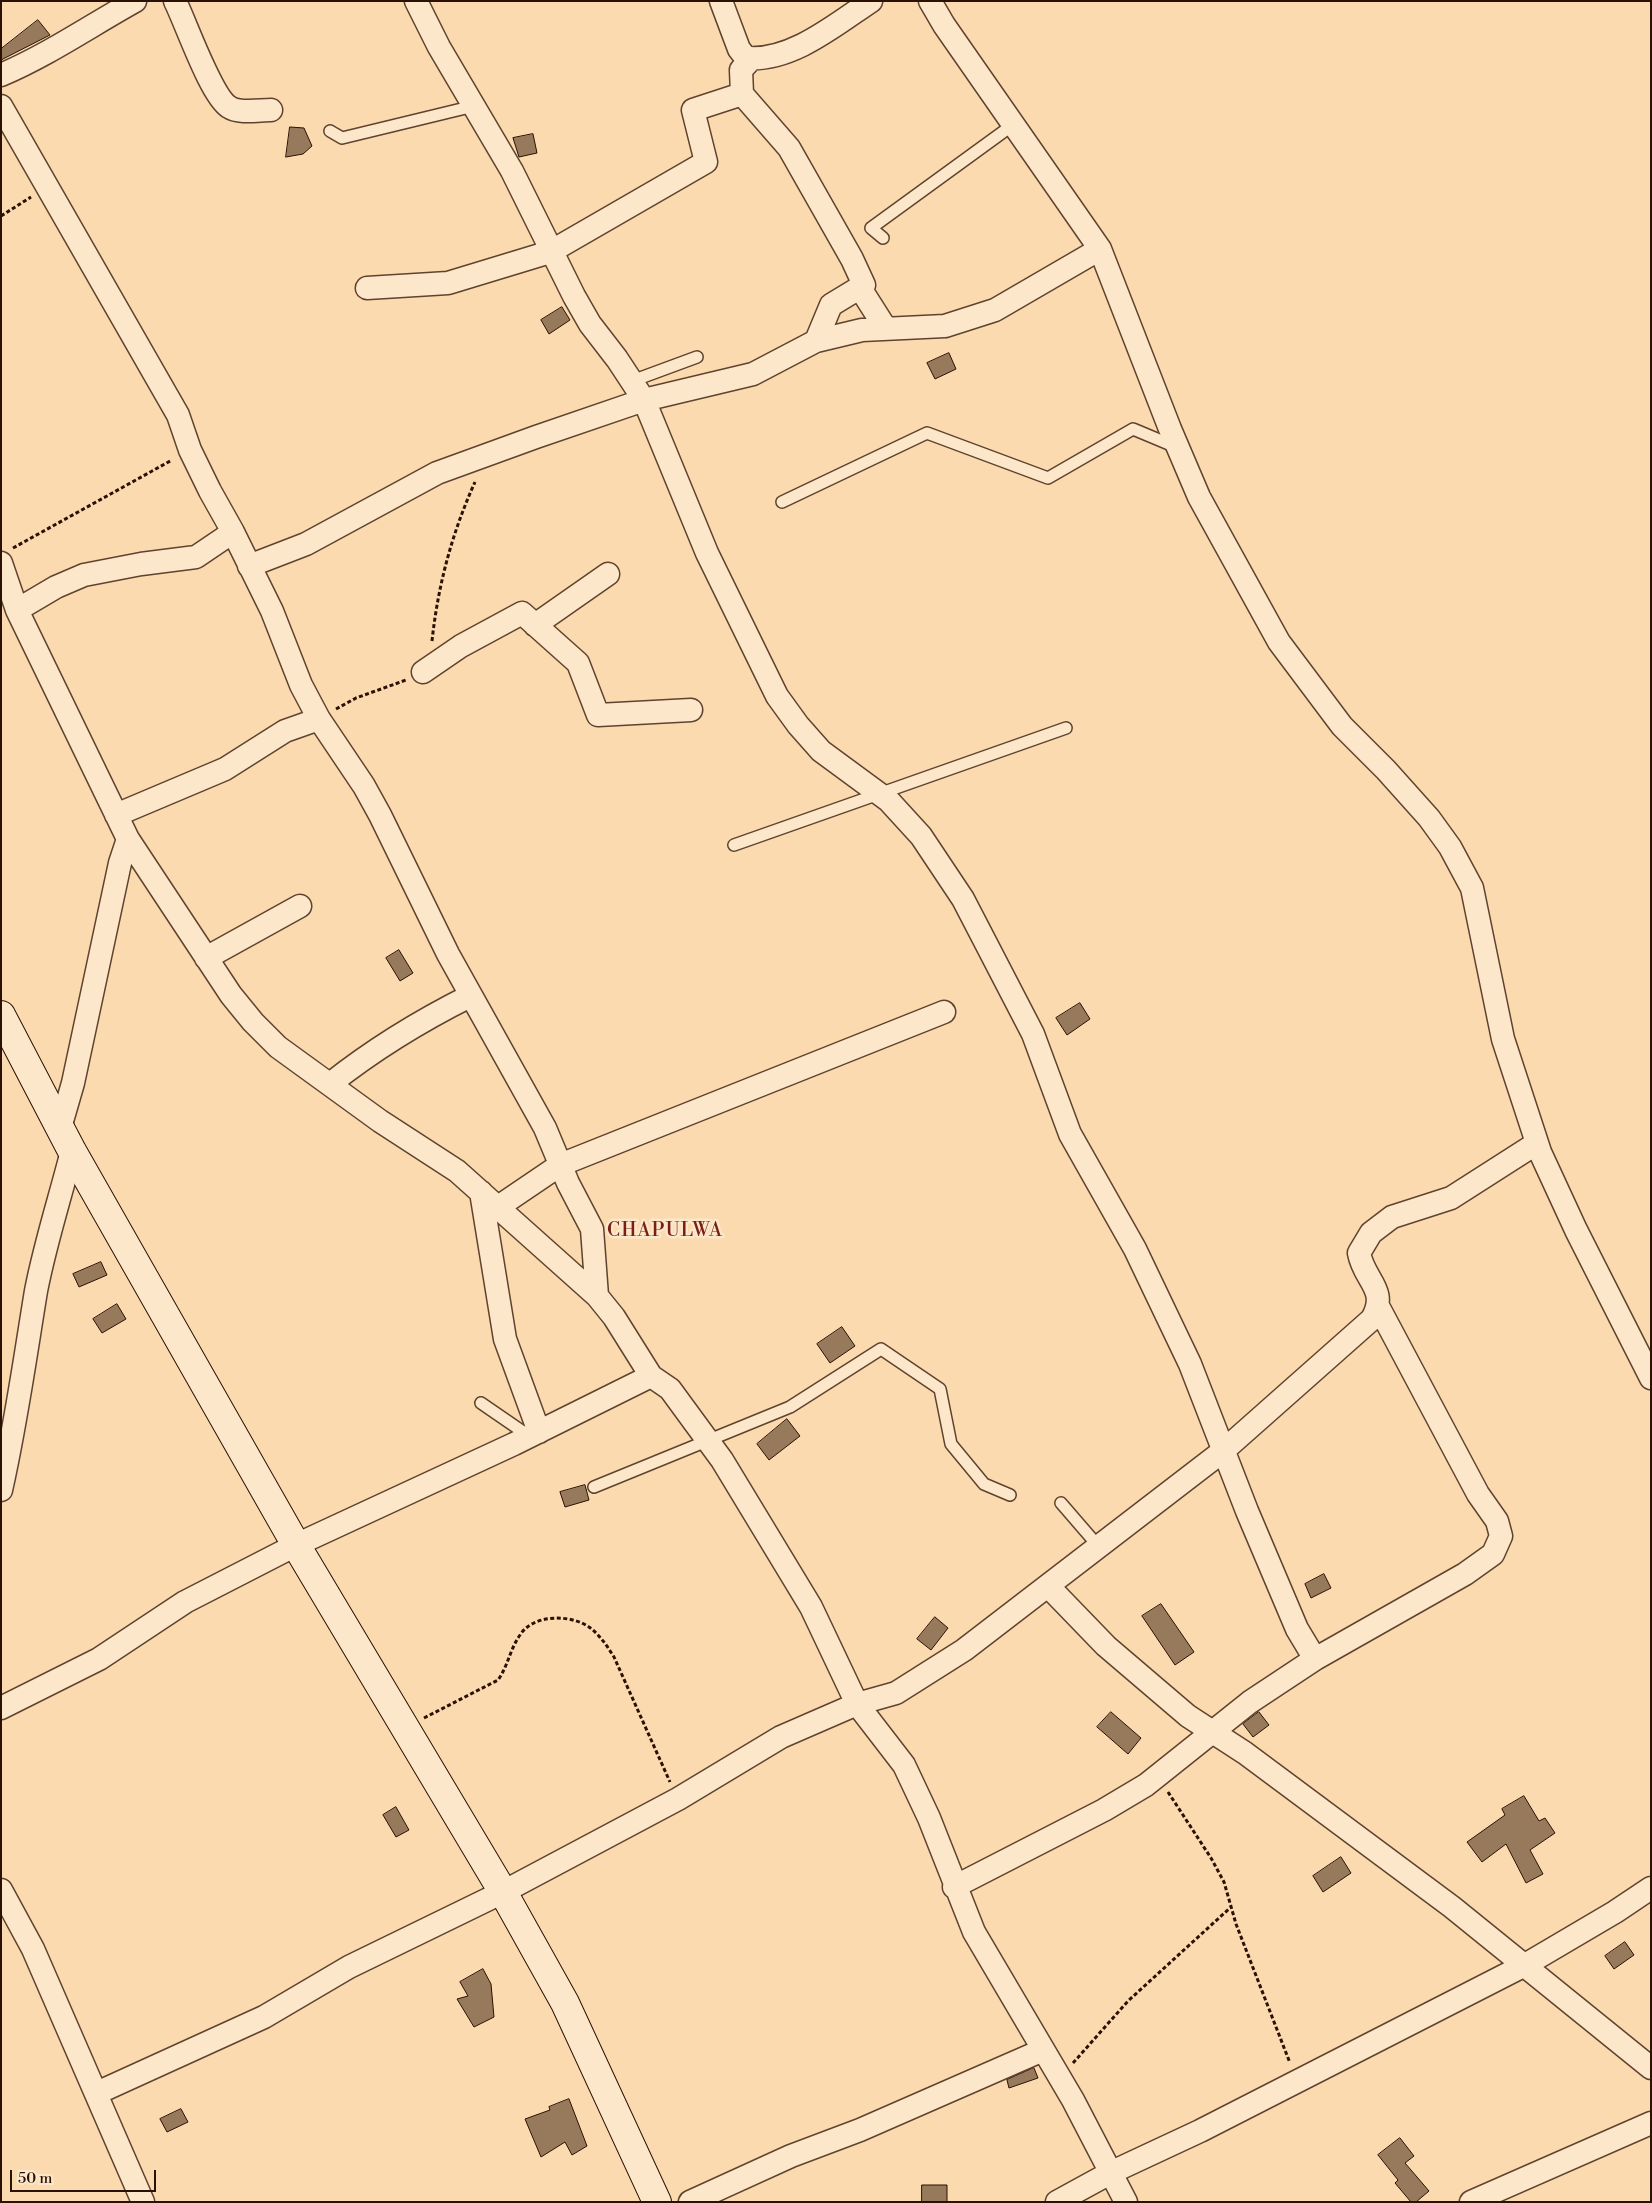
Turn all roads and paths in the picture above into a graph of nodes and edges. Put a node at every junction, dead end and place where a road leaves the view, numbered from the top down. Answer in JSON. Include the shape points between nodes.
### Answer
{"nodes":[{"id":1,"x":135,"y":1,"type":"edge"},
{"id":2,"x":174,"y":1,"type":"edge"},
{"id":3,"x":416,"y":1,"type":"edge"},
{"id":4,"x":721,"y":1,"type":"edge"},
{"id":5,"x":871,"y":1,"type":"edge"},
{"id":6,"x":930,"y":1,"type":"edge"},
{"id":7,"x":752,"y":58,"type":"junction"},
{"id":8,"x":1,"y":75,"type":"edge"},
{"id":9,"x":742,"y":94,"type":"junction"},
{"id":10,"x":1,"y":106,"type":"edge"},
{"id":11,"x":474,"y":106,"type":"junction"},
{"id":12,"x":271,"y":110,"type":"dead end"},
{"id":13,"x":1014,"y":124,"type":"junction"},
{"id":14,"x":330,"y":131,"type":"dead end"},
{"id":15,"x":46,"y":188,"type":"junction"},
{"id":16,"x":1,"y":216,"type":"edge"},
{"id":17,"x":883,"y":238,"type":"dead end"},
{"id":18,"x":1100,"y":249,"type":"junction"},
{"id":19,"x":550,"y":252,"type":"junction"},
{"id":20,"x":367,"y":288,"type":"dead end"},
{"id":21,"x":860,"y":288,"type":"junction"},
{"id":22,"x":886,"y":329,"type":"junction"},
{"id":23,"x":816,"y":341,"type":"junction"},
{"id":24,"x":697,"y":357,"type":"dead end"},
{"id":25,"x":632,"y":381,"type":"junction"},
{"id":26,"x":644,"y":400,"type":"junction"},
{"id":27,"x":1178,"y":448,"type":"junction"},
{"id":28,"x":190,"y":450,"type":"junction"},
{"id":29,"x":486,"y":456,"type":"junction"},
{"id":30,"x":782,"y":502,"type":"dead end"},
{"id":31,"x":233,"y":532,"type":"junction"},
{"id":32,"x":5,"y":556,"type":"edge"},
{"id":33,"x":250,"y":566,"type":"junction"},
{"id":34,"x":608,"y":574,"type":"dead end"},
{"id":35,"x":17,"y":610,"type":"junction"},
{"id":36,"x":536,"y":625,"type":"junction"},
{"id":37,"x":423,"y":672,"type":"junction"},
{"id":38,"x":691,"y":710,"type":"dead end"},
{"id":39,"x":319,"y":719,"type":"junction"},
{"id":40,"x":1066,"y":728,"type":"dead end"},
{"id":41,"x":879,"y":794,"type":"junction"},
{"id":42,"x":116,"y":815,"type":"junction"},
{"id":43,"x":128,"y":839,"type":"junction"},
{"id":44,"x":734,"y":845,"type":"dead end"},
{"id":45,"x":300,"y":906,"type":"dead end"},
{"id":46,"x":206,"y":958,"type":"junction"},
{"id":47,"x":470,"y":996,"type":"junction"},
{"id":48,"x":944,"y":1012,"type":"dead end"},
{"id":49,"x":1,"y":1015,"type":"edge"},
{"id":50,"x":330,"y":1084,"type":"junction"},
{"id":51,"x":66,"y":1140,"type":"junction"},
{"id":52,"x":1537,"y":1143,"type":"junction"},
{"id":53,"x":560,"y":1164,"type":"junction"},
{"id":54,"x":481,"y":1192,"type":"junction"},
{"id":55,"x":498,"y":1207,"type":"junction"},
{"id":56,"x":597,"y":1296,"type":"junction"},
{"id":57,"x":1378,"y":1308,"type":"junction"},
{"id":58,"x":651,"y":1376,"type":"junction"},
{"id":59,"x":1651,"y":1378,"type":"edge"},
{"id":60,"x":481,"y":1404,"type":"dead end"},
{"id":61,"x":534,"y":1434,"type":"junction"},
{"id":62,"x":708,"y":1440,"type":"junction"},
{"id":63,"x":1223,"y":1451,"type":"junction"},
{"id":64,"x":594,"y":1487,"type":"dead end"},
{"id":65,"x":1,"y":1490,"type":"edge"},
{"id":66,"x":1010,"y":1495,"type":"dead end"},
{"id":67,"x":1061,"y":1503,"type":"dead end"},
{"id":68,"x":296,"y":1545,"type":"junction"},
{"id":69,"x":1099,"y":1547,"type":"junction"},
{"id":70,"x":1048,"y":1586,"type":"junction"},
{"id":71,"x":1316,"y":1660,"type":"junction"},
{"id":72,"x":857,"y":1704,"type":"junction"},
{"id":73,"x":1,"y":1708,"type":"edge"},
{"id":74,"x":406,"y":1727,"type":"junction"},
{"id":75,"x":1212,"y":1730,"type":"junction"},
{"id":76,"x":1158,"y":1774,"type":"junction"},
{"id":77,"x":678,"y":1799,"type":"junction"},
{"id":78,"x":954,"y":1887,"type":"junction"},
{"id":79,"x":1651,"y":1888,"type":"edge"},
{"id":80,"x":1,"y":1890,"type":"edge"},
{"id":81,"x":503,"y":1892,"type":"junction"},
{"id":82,"x":1231,"y":1908,"type":"junction"},
{"id":83,"x":1525,"y":1964,"type":"junction"},
{"id":84,"x":1043,"y":2050,"type":"junction"},
{"id":85,"x":1651,"y":2068,"type":"edge"},
{"id":86,"x":1060,"y":2078,"type":"junction"},
{"id":87,"x":1297,"y":2081,"type":"junction"},
{"id":88,"x":97,"y":2093,"type":"junction"},
{"id":89,"x":1651,"y":2123,"type":"edge"},
{"id":90,"x":1110,"y":2173,"type":"junction"},
{"id":91,"x":143,"y":2202,"type":"edge"},
{"id":92,"x":657,"y":2202,"type":"edge"},
{"id":93,"x":690,"y":2202,"type":"edge"},
{"id":94,"x":1057,"y":2202,"type":"edge"},
{"id":95,"x":1126,"y":2202,"type":"edge"},
{"id":96,"x":1471,"y":2202,"type":"edge"}],
"edges":[{"from":1,"to":8,"type":"street","via":[[35,61]]},
{"from":2,"to":12,"type":"street","via":[[225,104],[236,110]]},
{"from":3,"to":11,"type":"street"},
{"from":4,"to":7,"type":"street","via":[[739,48],[746,58]]},
{"from":5,"to":7,"type":"street","via":[[801,45],[764,59]]},
{"from":6,"to":13,"type":"street"},
{"from":7,"to":9,"type":"street","via":[[741,70]]},
{"from":9,"to":19,"type":"street","via":[[693,110],[706,162]]},
{"from":9,"to":21,"type":"street","via":[[789,148],[852,259],[864,285]]},
{"from":10,"to":15,"type":"street"},
{"from":11,"to":14,"type":"lane","via":[[342,138]]},
{"from":11,"to":19,"type":"street","via":[[512,171]]},
{"from":13,"to":17,"type":"lane","via":[[871,228]]},
{"from":13,"to":18,"type":"street"},
{"from":15,"to":16,"type":"path"},
{"from":15,"to":28,"type":"street","via":[[166,393],[178,415]]},
{"from":18,"to":22,"type":"street","via":[[996,310],[945,326]]},
{"from":18,"to":27,"type":"street"},
{"from":19,"to":20,"type":"street","via":[[448,283]]},
{"from":19,"to":25,"type":"street","via":[[590,324]]},
{"from":21,"to":22,"type":"street"},
{"from":21,"to":23,"type":"street","via":[[831,305]]},
{"from":22,"to":23,"type":"street","via":[[862,330]]},
{"from":23,"to":26,"type":"street","via":[[753,374]]},
{"from":24,"to":25,"type":"lane"},
{"from":25,"to":26,"type":"street"},
{"from":26,"to":29,"type":"street"},
{"from":26,"to":41,"type":"street","via":[[708,554],[777,696],[821,751]]},
{"from":27,"to":30,"type":"lane","via":[[1133,429],[1048,478],[927,433]]},
{"from":27,"to":52,"type":"street","via":[[1198,497],[1280,642],[1342,726],[1429,818],[1450,846],[1472,888],[1503,1039]]},
{"from":28,"to":31,"type":"street"},
{"from":28,"to":32,"type":"path"},
{"from":29,"to":33,"type":"street","via":[[437,473],[306,544]]},
{"from":29,"to":37,"type":"path","via":[[458,518],[445,564],[431,659]]},
{"from":31,"to":33,"type":"street"},
{"from":31,"to":35,"type":"street","via":[[196,558],[141,564],[84,576],[56,586]]},
{"from":32,"to":35,"type":"street"},
{"from":33,"to":39,"type":"street"},
{"from":34,"to":36,"type":"street"},
{"from":35,"to":42,"type":"street"},
{"from":36,"to":37,"type":"street","via":[[522,613],[461,646]]},
{"from":36,"to":38,"type":"street","via":[[578,663],[598,715]]},
{"from":37,"to":39,"type":"path","via":[[356,698]]},
{"from":39,"to":42,"type":"street","via":[[285,731],[225,769]]},
{"from":39,"to":47,"type":"street","via":[[380,815]]},
{"from":40,"to":41,"type":"lane"},
{"from":41,"to":44,"type":"lane"},
{"from":41,"to":63,"type":"street","via":[[921,836],[963,898],[1033,1034],[1070,1134],[1135,1249],[1190,1364]]},
{"from":42,"to":43,"type":"street"},
{"from":43,"to":46,"type":"street"},
{"from":43,"to":51,"type":"street","via":[[120,862],[73,1083]]},
{"from":45,"to":46,"type":"street"},
{"from":46,"to":50,"type":"street","via":[[231,996],[278,1048]]},
{"from":47,"to":50,"type":"street","via":[[420,1021],[367,1055]]},
{"from":47,"to":53,"type":"street","via":[[545,1128]]},
{"from":48,"to":53,"type":"street"},
{"from":49,"to":51,"type":"street"},
{"from":50,"to":54,"type":"street","via":[[380,1122],[457,1171]]},
{"from":51,"to":65,"type":"street"},
{"from":51,"to":68,"type":"street"},
{"from":52,"to":57,"type":"street","via":[[1451,1198],[1392,1217],[1371,1233],[1359,1253],[1361,1264],[1378,1293]]},
{"from":52,"to":59,"type":"street","via":[[1576,1230]]},
{"from":53,"to":55,"type":"street"},
{"from":53,"to":56,"type":"street","via":[[592,1228]]},
{"from":54,"to":55,"type":"street"},
{"from":54,"to":61,"type":"street","via":[[505,1339]]},
{"from":55,"to":56,"type":"street"},
{"from":56,"to":58,"type":"street"},
{"from":57,"to":63,"type":"street","via":[[1372,1320]]},
{"from":57,"to":71,"type":"street","via":[[1478,1494],[1497,1521],[1501,1536],[1493,1554],[1465,1574]]},
{"from":58,"to":61,"type":"street"},
{"from":58,"to":62,"type":"street","via":[[670,1389]]},
{"from":60,"to":61,"type":"lane"},
{"from":61,"to":68,"type":"street"},
{"from":62,"to":64,"type":"lane"},
{"from":62,"to":66,"type":"lane","via":[[790,1407],[881,1349],[940,1389],[951,1444],[984,1484]]},
{"from":62,"to":72,"type":"street","via":[[811,1606]]},
{"from":63,"to":69,"type":"street"},
{"from":63,"to":71,"type":"street","via":[[1297,1629]]},
{"from":67,"to":69,"type":"lane"},
{"from":68,"to":73,"type":"street","via":[[185,1602],[99,1659]]},
{"from":68,"to":74,"type":"street"},
{"from":69,"to":70,"type":"street"},
{"from":70,"to":72,"type":"street","via":[[964,1650],[896,1693]]},
{"from":70,"to":75,"type":"street","via":[[1136,1674],[1188,1716]]},
{"from":71,"to":75,"type":"street"},
{"from":72,"to":77,"type":"street","via":[[781,1737]]},
{"from":72,"to":78,"type":"street","via":[[904,1765],[929,1818]]},
{"from":74,"to":77,"type":"path","via":[[498,1680],[527,1626],[559,1617],[573,1620],[589,1627],[614,1657]]},
{"from":74,"to":81,"type":"street"},
{"from":75,"to":76,"type":"street"},
{"from":75,"to":83,"type":"street"},
{"from":76,"to":78,"type":"street","via":[[1104,1810]]},
{"from":76,"to":82,"type":"path","via":[[1211,1858],[1224,1882]]},
{"from":77,"to":81,"type":"street"},
{"from":78,"to":84,"type":"street","via":[[974,1932]]},
{"from":79,"to":83,"type":"street"},
{"from":80,"to":88,"type":"street"},
{"from":81,"to":88,"type":"street","via":[[349,1967],[264,2017]]},
{"from":81,"to":92,"type":"street","via":[[566,2003]]},
{"from":82,"to":86,"type":"path","via":[[1128,2001]]},
{"from":82,"to":87,"type":"path"},
{"from":83,"to":85,"type":"street"},
{"from":83,"to":87,"type":"street"},
{"from":84,"to":86,"type":"street"},
{"from":84,"to":93,"type":"street","via":[[860,2130],[790,2156]]},
{"from":86,"to":90,"type":"street"},
{"from":87,"to":90,"type":"street"},
{"from":88,"to":91,"type":"street"},
{"from":89,"to":96,"type":"street"},
{"from":90,"to":94,"type":"street"},
{"from":90,"to":95,"type":"street"}]}
